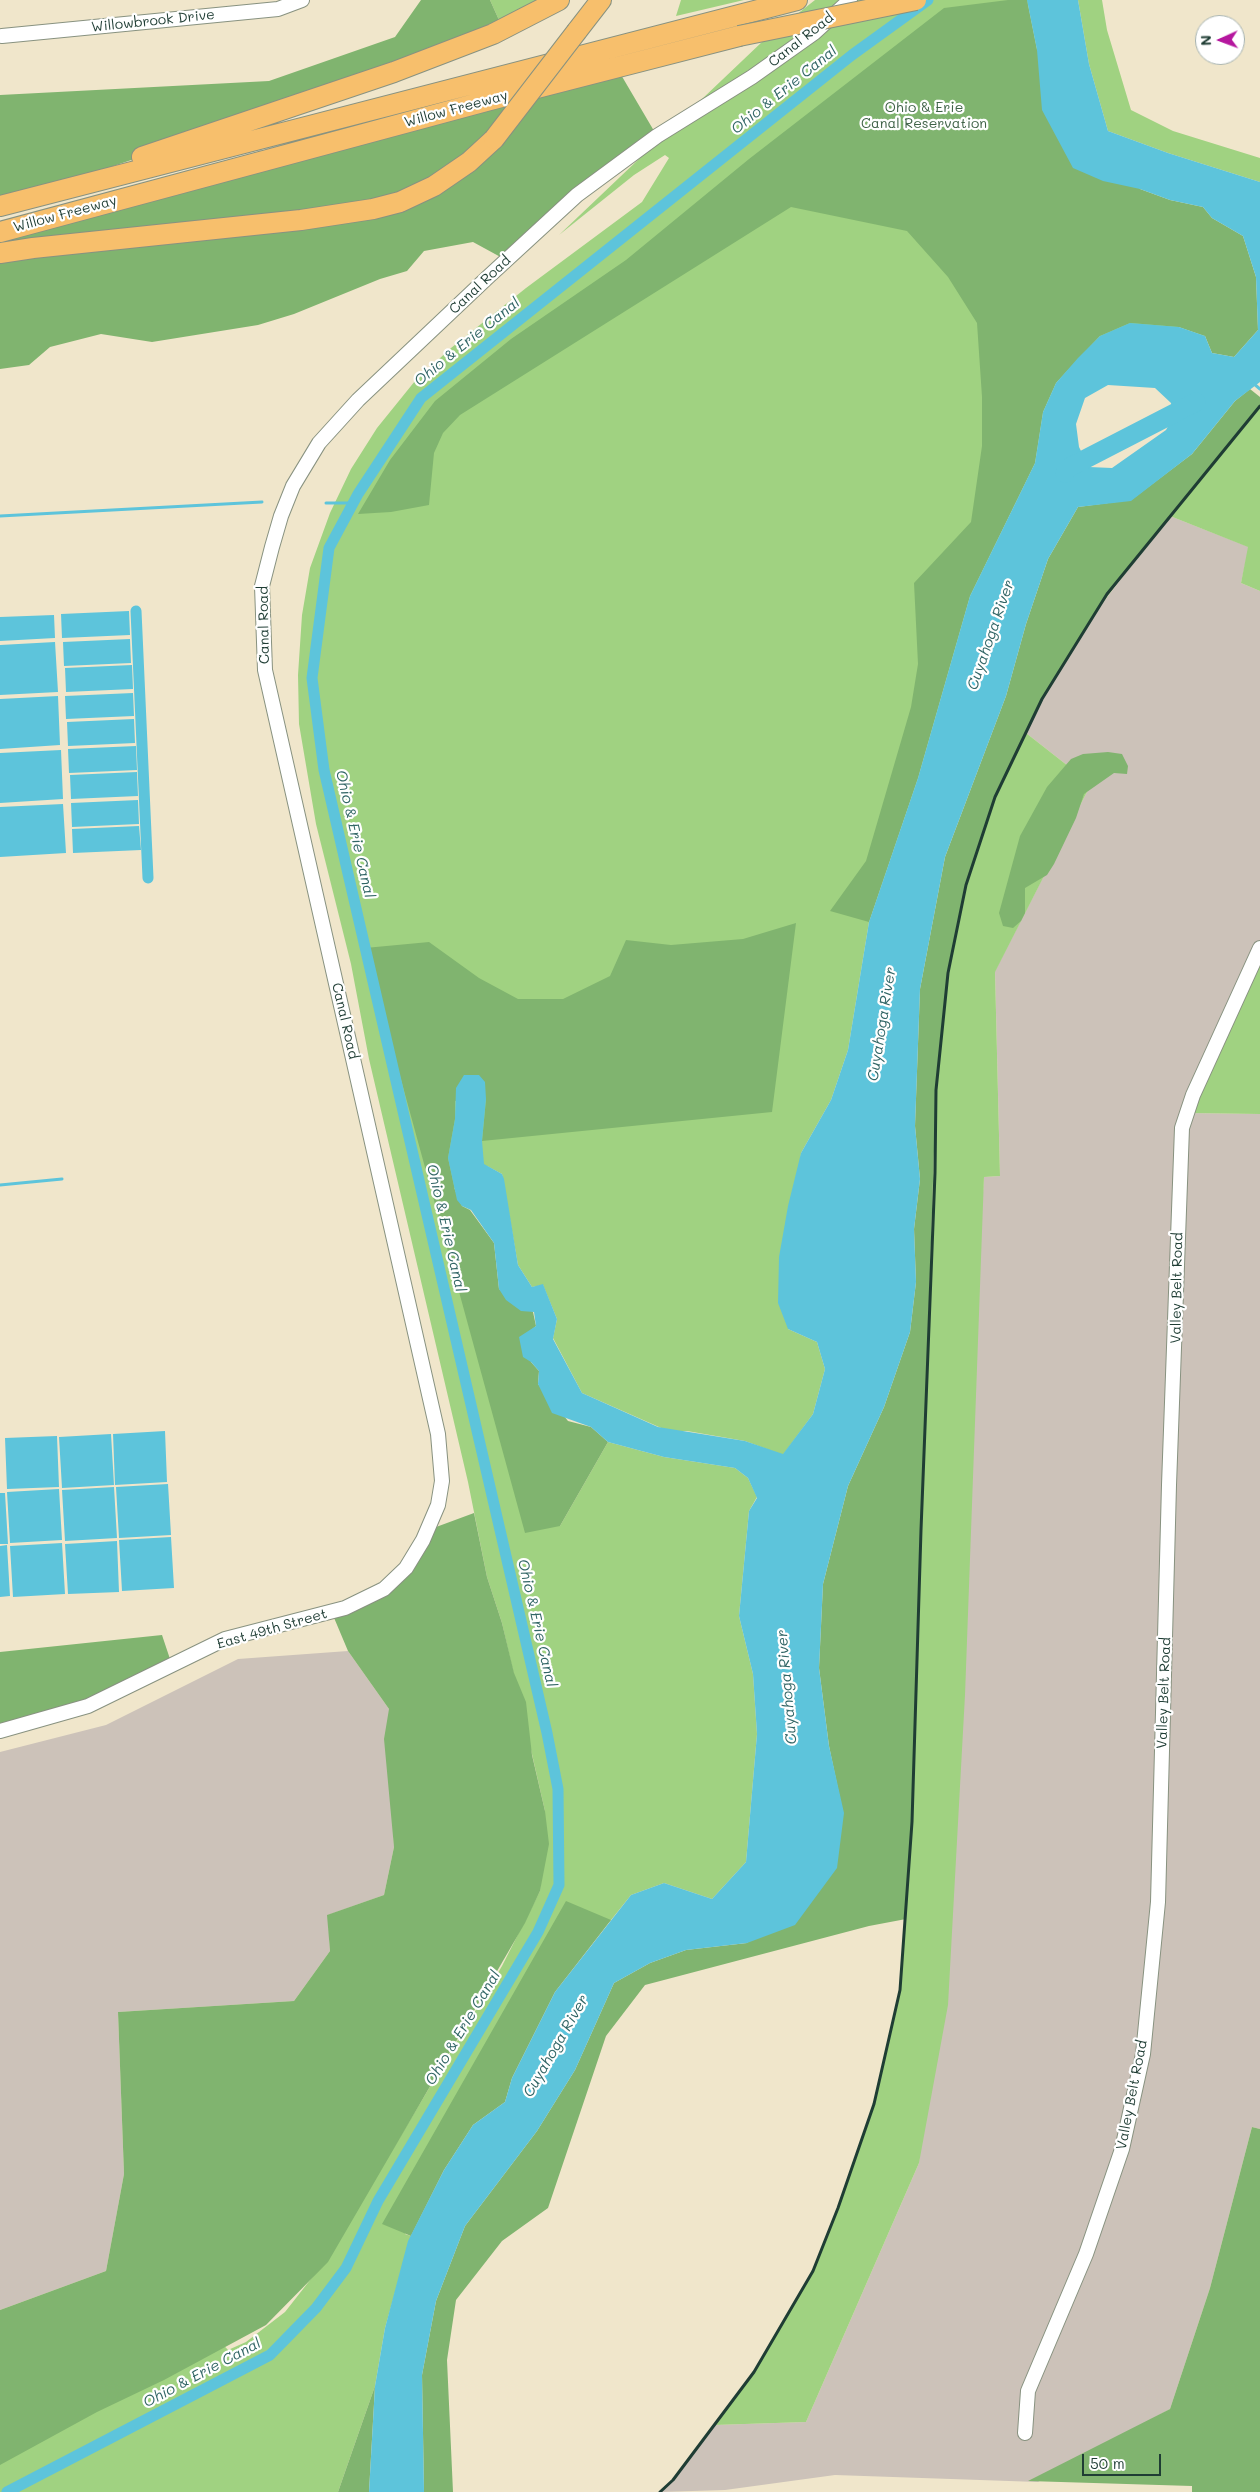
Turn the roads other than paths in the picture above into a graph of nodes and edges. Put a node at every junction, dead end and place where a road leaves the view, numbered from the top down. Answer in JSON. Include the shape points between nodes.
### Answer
{"nodes":[{"id":1,"x":302,"y":0,"type":"edge"},
{"id":2,"x":559,"y":0,"type":"edge"},
{"id":3,"x":600,"y":0,"type":"edge"},
{"id":4,"x":797,"y":0,"type":"edge"},
{"id":5,"x":850,"y":0,"type":"edge"},
{"id":6,"x":916,"y":0,"type":"edge"},
{"id":7,"x":2,"y":36,"type":"dead end"},
{"id":8,"x":0,"y":205,"type":"edge"},
{"id":9,"x":0,"y":232,"type":"edge"},
{"id":10,"x":0,"y":253,"type":"edge"},
{"id":11,"x":1260,"y":948,"type":"edge"},
{"id":12,"x":438,"y":1434,"type":"joint"},
{"id":13,"x":0,"y":1731,"type":"edge"},
{"id":14,"x":1025,"y":2433,"type":"dead end"}],
"edges":[{"from":1,"to":7,"type":"street","name":"Willowbrook Drive","via":[[278,9]]},
{"from":2,"to":8,"type":"highway","via":[[492,34],[394,72]]},
{"from":3,"to":10,"type":"highway","bridge":true,"via":[[494,139],[469,162],[434,186],[400,202],[301,220]]},
{"from":4,"to":8,"type":"highway","name":"Willow Freeway"},
{"from":5,"to":12,"type":"street","name":"Canal Road","via":[[814,33],[752,77],[657,136],[563,208],[358,400],[319,443],[293,486],[278,524],[262,586],[265,670]]},
{"from":6,"to":9,"type":"highway","name":"Willow Freeway","bridge":true,"via":[[739,36]]},
{"from":11,"to":14,"type":"street","name":"Valley Belt Road","via":[[1193,1095],[1182,1128],[1158,1902],[1142,2054],[1119,2158],[1086,2254],[1028,2391]]},
{"from":12,"to":13,"type":"street","name":"East 49th Street","via":[[442,1481],[438,1505],[406,1568],[384,1589],[345,1608],[225,1639],[88,1706]]}]}
